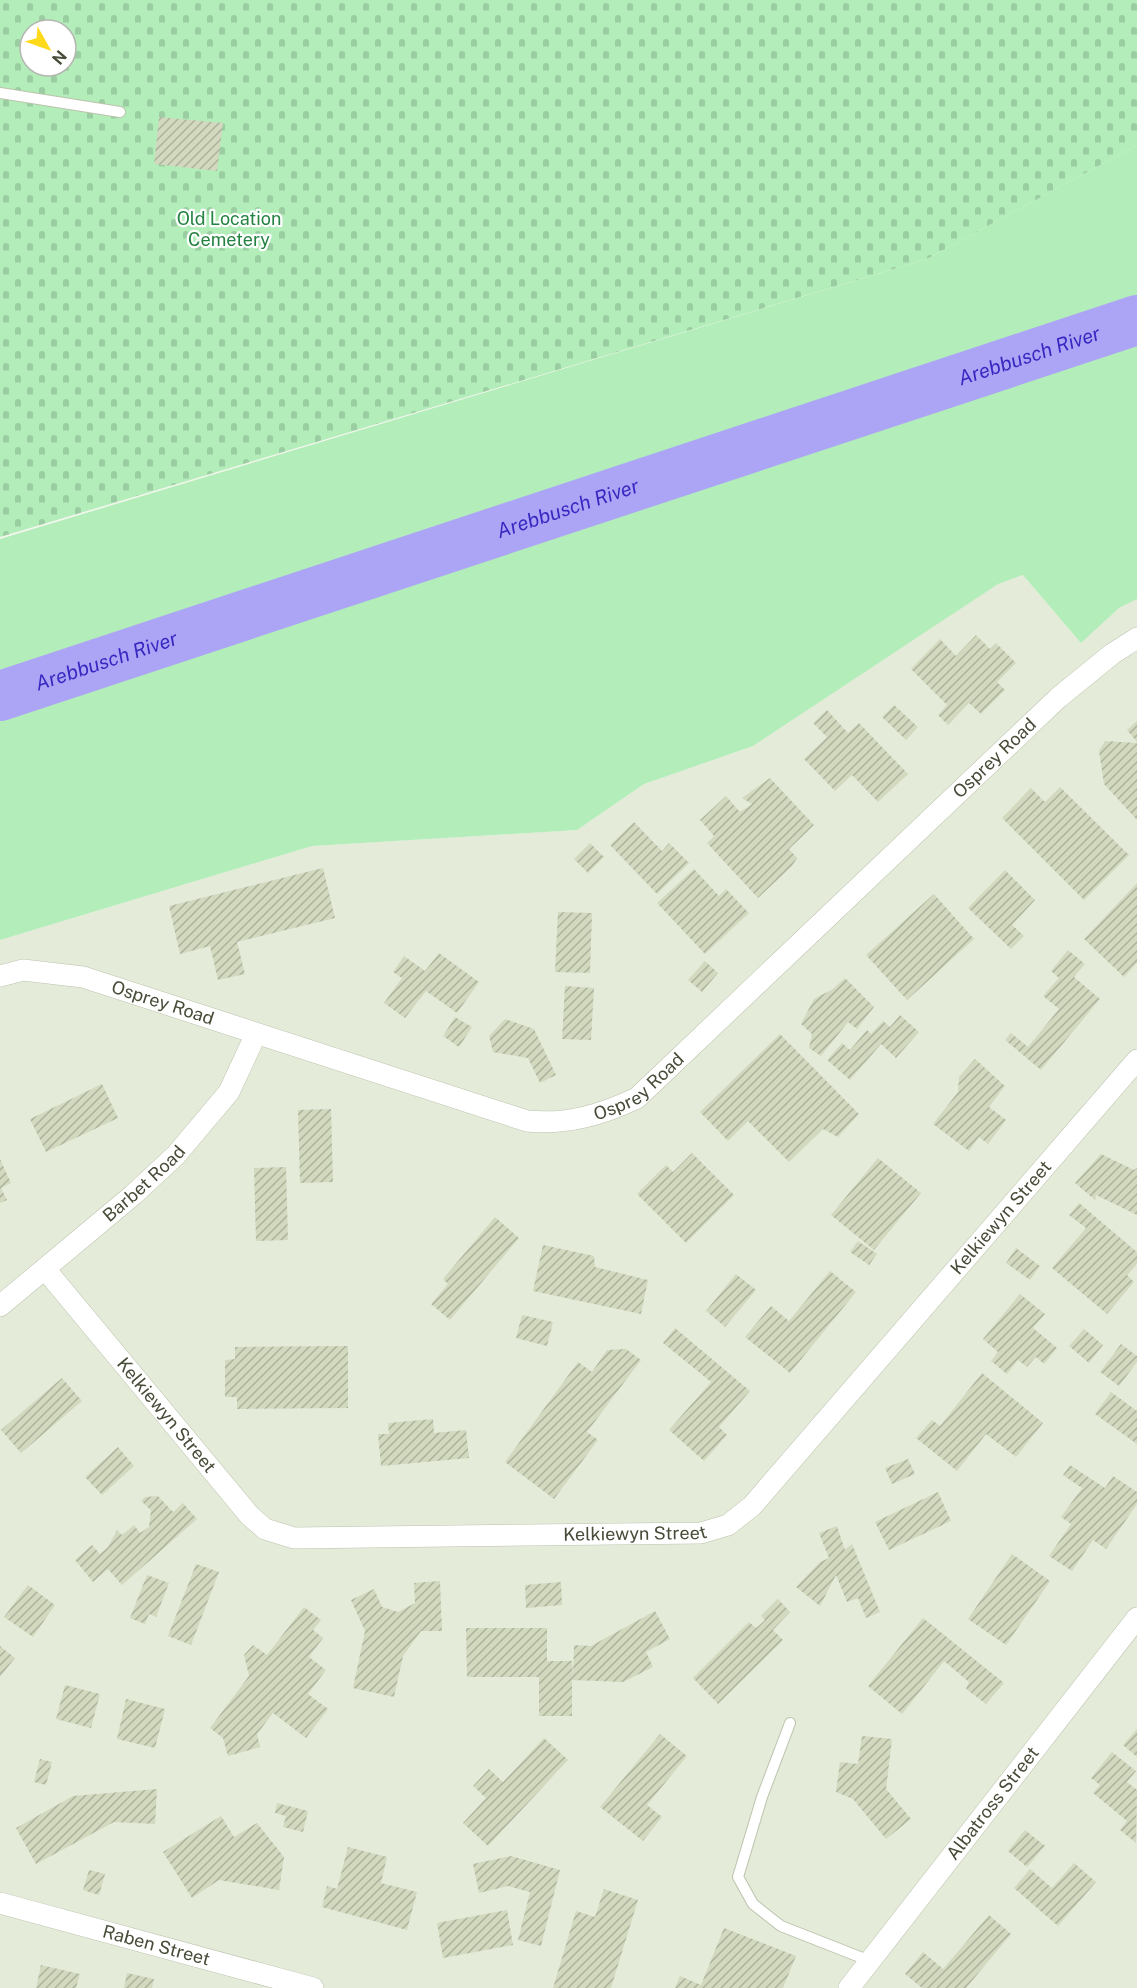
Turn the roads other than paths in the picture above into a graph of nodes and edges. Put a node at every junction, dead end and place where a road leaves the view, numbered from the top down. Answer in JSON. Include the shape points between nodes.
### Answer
{"nodes":[{"id":1,"x":0,"y":93,"type":"edge"},
{"id":2,"x":120,"y":112,"type":"dead end"},
{"id":3,"x":1137,"y":639,"type":"edge"},
{"id":4,"x":0,"y":976,"type":"edge"},
{"id":5,"x":256,"y":1034,"type":"junction"},
{"id":6,"x":1137,"y":1060,"type":"edge"},
{"id":7,"x":45,"y":1269,"type":"junction"},
{"id":8,"x":0,"y":1306,"type":"edge"},
{"id":9,"x":1137,"y":1618,"type":"edge"},
{"id":10,"x":790,"y":1723,"type":"dead end"},
{"id":11,"x":0,"y":1903,"type":"edge"},
{"id":12,"x":870,"y":1961,"type":"junction"},
{"id":13,"x":313,"y":1988,"type":"edge"},
{"id":14,"x":849,"y":1988,"type":"edge"}],
"edges":[{"from":1,"to":2,"type":"lane"},
{"from":3,"to":5,"type":"street","name":"Osprey Road","via":[[1058,698],[637,1098],[608,1112],[572,1121],[527,1121]]},
{"from":4,"to":5,"type":"street","name":"Osprey Road","via":[[23,970],[76,975]]},
{"from":5,"to":7,"type":"street","name":"Barbet Road","via":[[229,1092],[206,1122],[134,1195]]},
{"from":6,"to":7,"type":"street","name":"Kelkiewyn Street","via":[[752,1506],[728,1525],[701,1533],[294,1538],[265,1529],[250,1516]]},
{"from":7,"to":8,"type":"street","name":"Barbet Road"},
{"from":9,"to":12,"type":"street","name":"Albatross Street"},
{"from":10,"to":12,"type":"lane","via":[[738,1877],[753,1904],[781,1926]]},
{"from":11,"to":13,"type":"street","name":"Raben Street"},
{"from":12,"to":14,"type":"street","name":"Albatross Street"}]}
